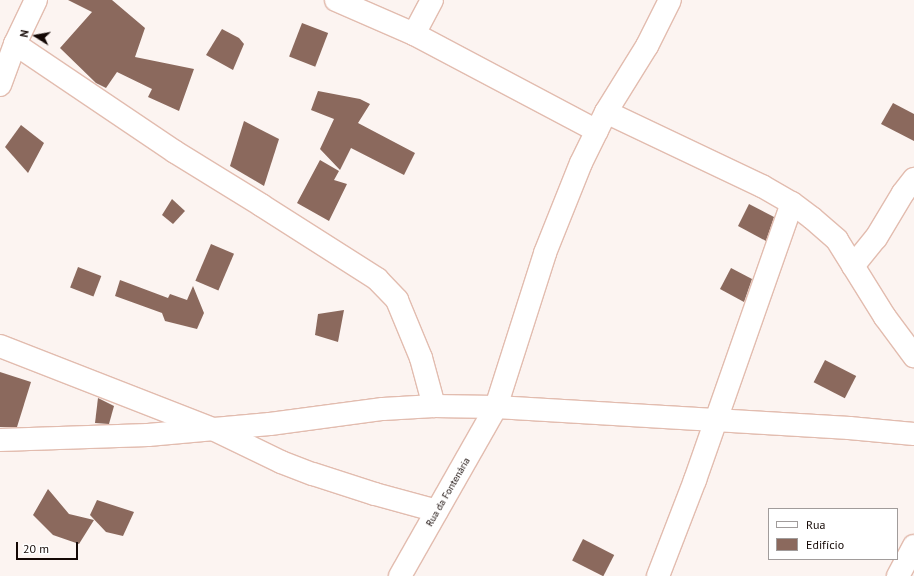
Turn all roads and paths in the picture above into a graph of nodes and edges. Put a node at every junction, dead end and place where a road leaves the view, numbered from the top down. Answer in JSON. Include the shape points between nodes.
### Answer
{"nodes":[{"id":1,"x":36,"y":0,"type":"edge"},
{"id":2,"x":336,"y":0,"type":"edge"},
{"id":3,"x":432,"y":0,"type":"edge"},
{"id":4,"x":670,"y":0,"type":"edge"},
{"id":5,"x":414,"y":34,"type":"junction"},
{"id":6,"x":15,"y":44,"type":"junction"},
{"id":7,"x":0,"y":85,"type":"edge"},
{"id":8,"x":606,"y":112,"type":"junction"},
{"id":9,"x":597,"y":131,"type":"junction"},
{"id":10,"x":914,"y":179,"type":"edge"},
{"id":11,"x":792,"y":203,"type":"junction"},
{"id":12,"x":853,"y":266,"type":"junction"},
{"id":13,"x":0,"y":346,"type":"edge"},
{"id":14,"x":914,"y":356,"type":"edge"},
{"id":15,"x":434,"y":406,"type":"junction"},
{"id":16,"x":496,"y":407,"type":"junction"},
{"id":17,"x":714,"y":420,"type":"junction"},
{"id":18,"x":213,"y":429,"type":"junction"},
{"id":19,"x":914,"y":434,"type":"edge"},
{"id":20,"x":0,"y":440,"type":"edge"},
{"id":21,"x":437,"y":511,"type":"junction"},
{"id":22,"x":914,"y":546,"type":"edge"},
{"id":23,"x":400,"y":576,"type":"edge"},
{"id":24,"x":658,"y":576,"type":"edge"},
{"id":25,"x":898,"y":576,"type":"edge"}],
"edges":[{"from":1,"to":6,"type":"street"},
{"from":2,"to":5,"type":"street"},
{"from":3,"to":5,"type":"street"},
{"from":4,"to":8,"type":"street","name":"Rua da Fontenária","via":[[647,46]]},
{"from":5,"to":9,"type":"street"},
{"from":6,"to":7,"type":"street"},
{"from":6,"to":15,"type":"street","via":[[175,152],[377,280],[397,300],[421,358]]},
{"from":8,"to":9,"type":"street","name":"Rua da Fontenária"},
{"from":8,"to":11,"type":"street","via":[[762,186]]},
{"from":9,"to":16,"type":"street","name":"Rua da Fontenária","via":[[581,163],[545,253]]},
{"from":10,"to":12,"type":"street","via":[[876,238]]},
{"from":11,"to":12,"type":"street","via":[[837,240]]},
{"from":11,"to":17,"type":"street"},
{"from":12,"to":14,"type":"street","via":[[885,317]]},
{"from":13,"to":18,"type":"street"},
{"from":15,"to":16,"type":"street"},
{"from":15,"to":18,"type":"street","via":[[383,409]]},
{"from":16,"to":17,"type":"street"},
{"from":16,"to":21,"type":"street","name":"Rua da Fontenária"},
{"from":17,"to":19,"type":"street"},
{"from":17,"to":24,"type":"street","via":[[695,480]]},
{"from":18,"to":20,"type":"street"},
{"from":18,"to":21,"type":"street","via":[[281,462],[313,474]]},
{"from":21,"to":23,"type":"street","name":"Rua da Fontenária"},
{"from":22,"to":25,"type":"street"}]}
